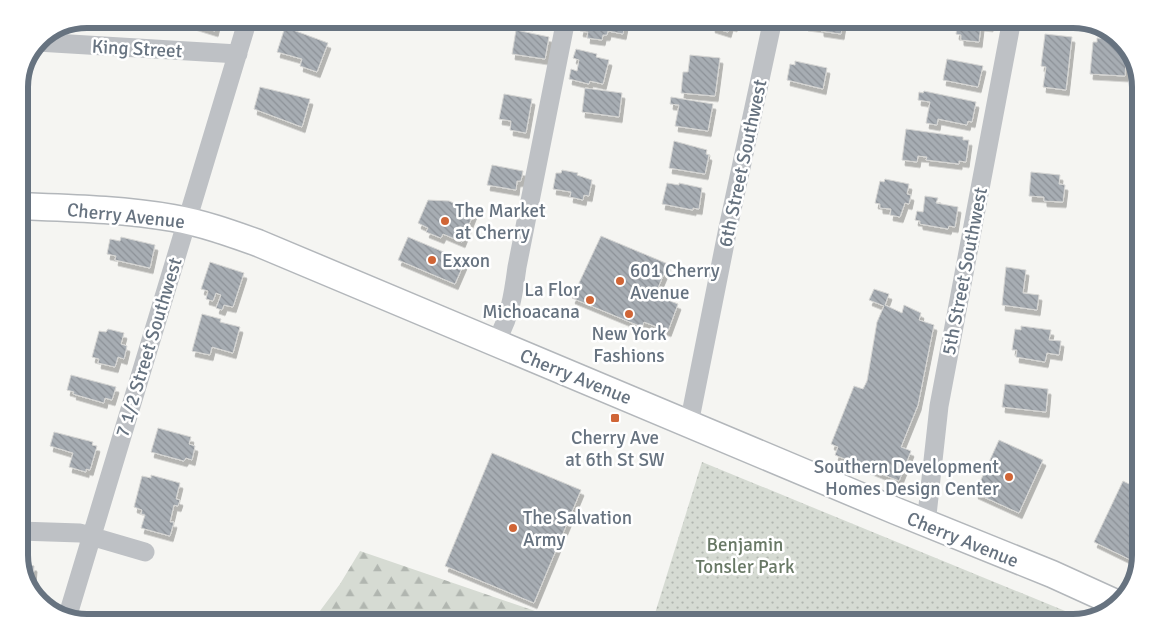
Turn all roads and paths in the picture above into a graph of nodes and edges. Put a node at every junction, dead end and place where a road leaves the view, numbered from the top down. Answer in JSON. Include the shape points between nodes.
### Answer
{"nodes":[{"id":1,"x":245,"y":28,"type":"edge"},
{"id":2,"x":564,"y":28,"type":"edge"},
{"id":3,"x":771,"y":28,"type":"edge"},
{"id":4,"x":1010,"y":28,"type":"edge"},
{"id":5,"x":47,"y":43,"type":"edge"},
{"id":6,"x":238,"y":54,"type":"junction"},
{"id":7,"x":28,"y":206,"type":"edge"},
{"id":8,"x":187,"y":221,"type":"junction"},
{"id":9,"x":495,"y":344,"type":"junction"},
{"id":10,"x":689,"y":424,"type":"junction"},
{"id":11,"x":926,"y":524,"type":"junction"},
{"id":12,"x":28,"y":531,"type":"edge"},
{"id":13,"x":92,"y":536,"type":"junction"},
{"id":14,"x":145,"y":552,"type":"dead end"},
{"id":15,"x":1111,"y":601,"type":"edge"},
{"id":16,"x":69,"y":611,"type":"edge"}],
"edges":[{"from":1,"to":6,"type":"street","name":"7 1/2 Street Southwest"},
{"from":2,"to":9,"type":"street","via":[[514,292],[507,323]]},
{"from":3,"to":10,"type":"street","name":"6th Street Southwest"},
{"from":4,"to":11,"type":"street","name":"5th Street Southwest","via":[[939,406]]},
{"from":5,"to":6,"type":"street","name":"King Street"},
{"from":6,"to":8,"type":"street","name":"7 1/2 Street Southwest"},
{"from":7,"to":8,"type":"main road","name":"Cherry Avenue","via":[[131,212]]},
{"from":8,"to":9,"type":"main road","name":"Cherry Avenue","via":[[258,243]]},
{"from":8,"to":13,"type":"street","name":"7 1/2 Street Southwest"},
{"from":9,"to":10,"type":"main road","name":"Cherry Avenue"},
{"from":10,"to":11,"type":"main road","name":"Cherry Avenue"},
{"from":11,"to":15,"type":"main road","name":"Cherry Avenue"},
{"from":12,"to":13,"type":"street"},
{"from":13,"to":14,"type":"street"},
{"from":13,"to":16,"type":"street","name":"7 1/2 Street Southwest"}]}
